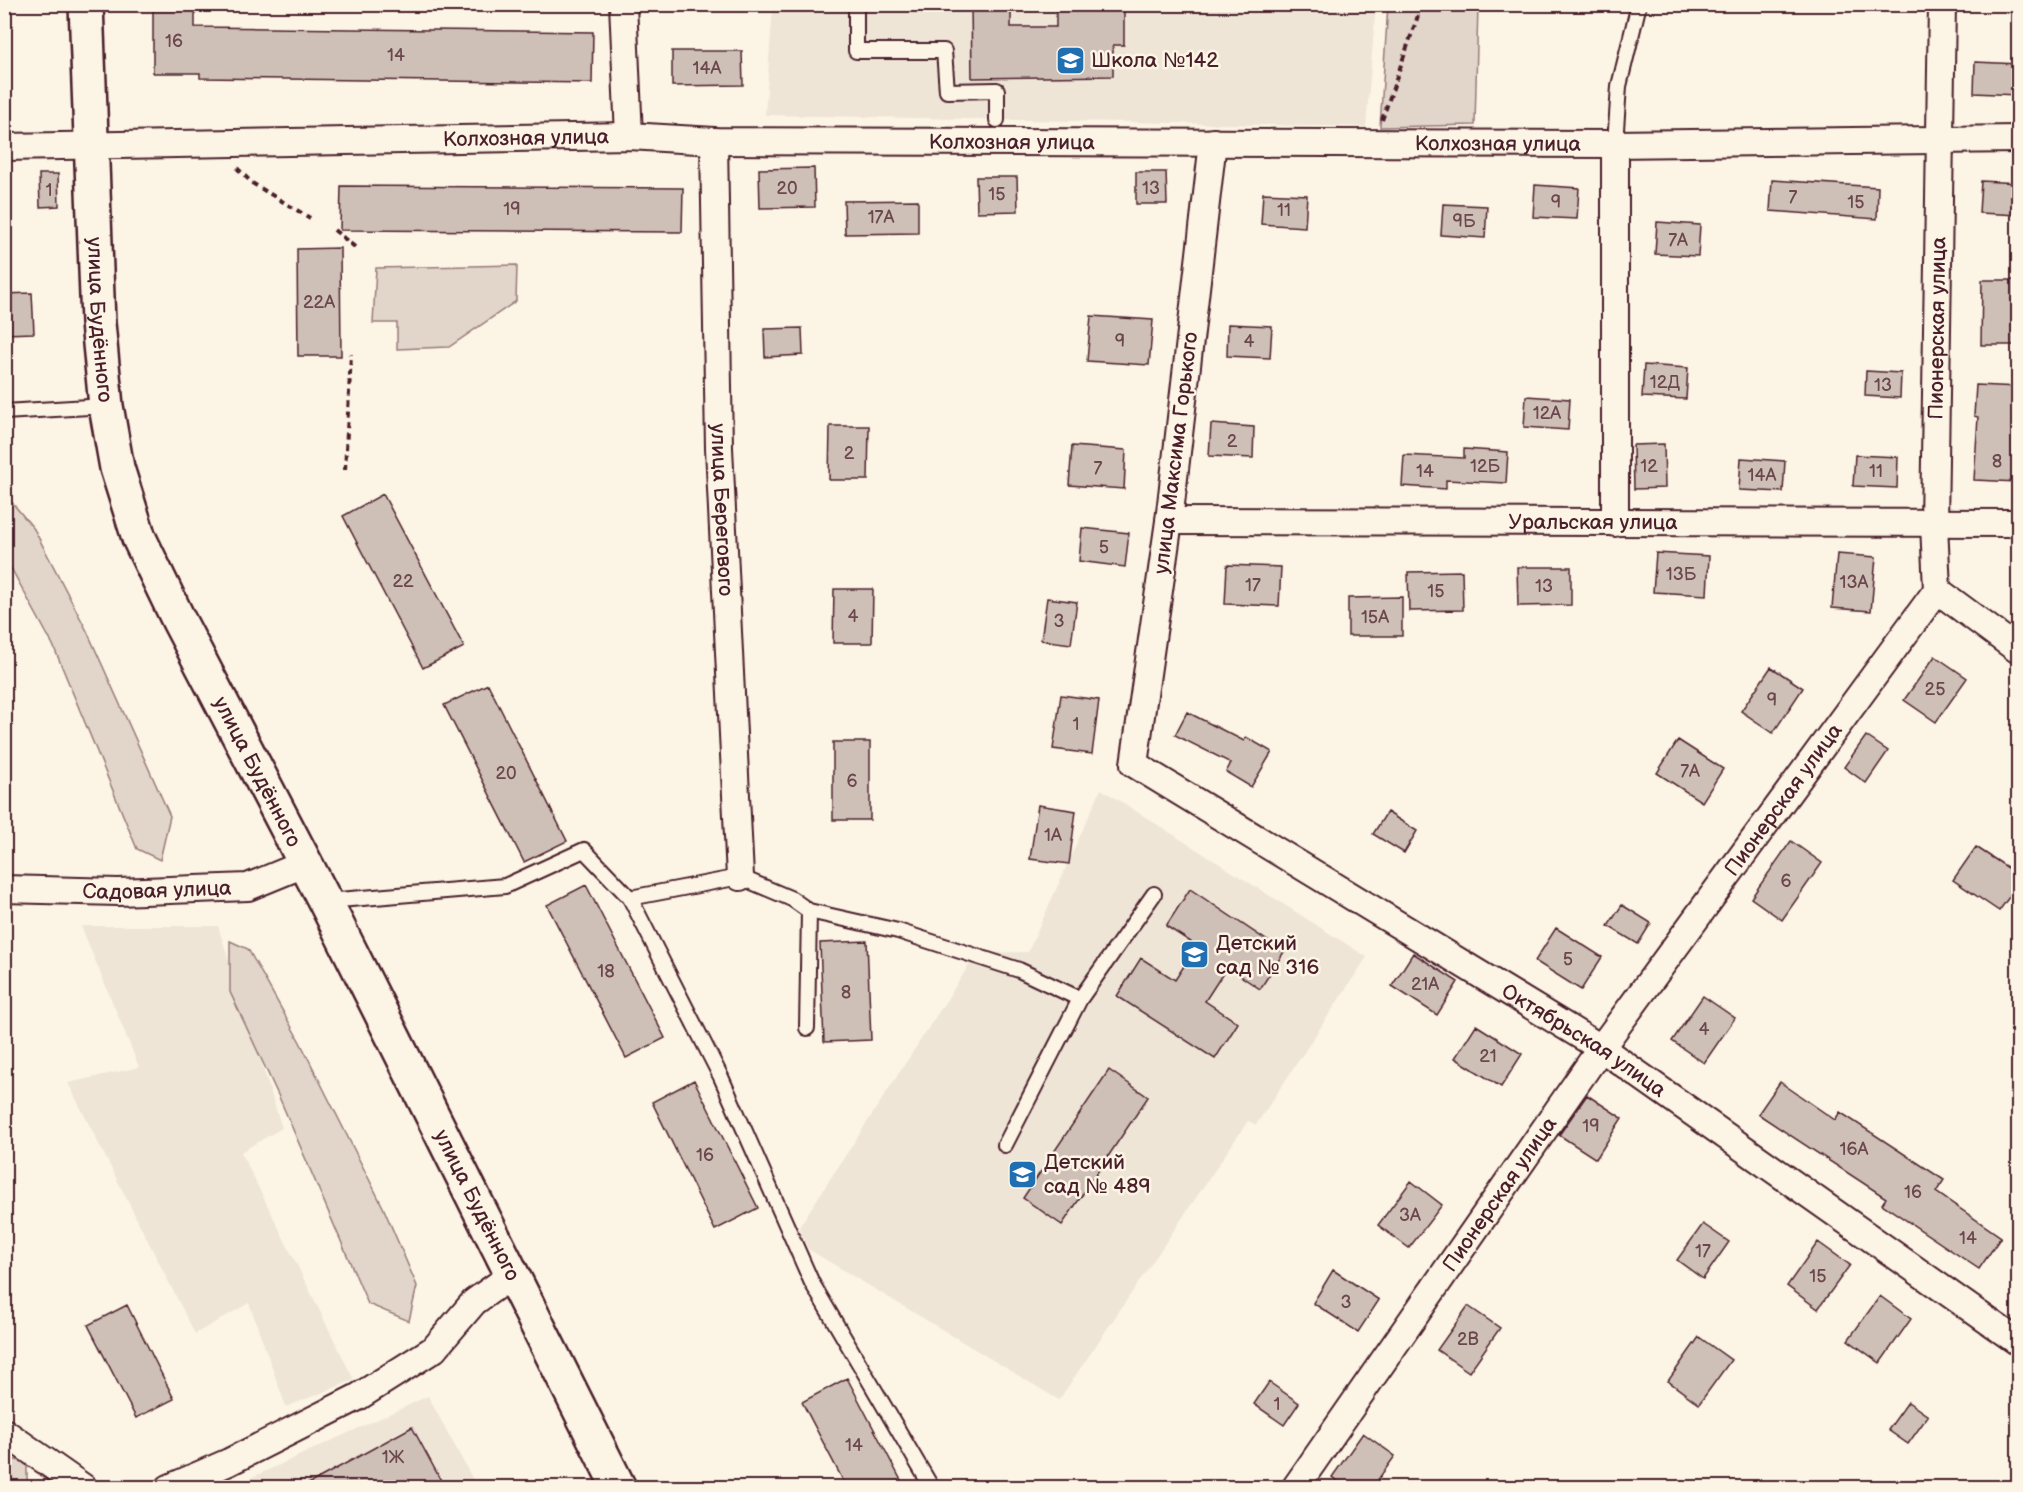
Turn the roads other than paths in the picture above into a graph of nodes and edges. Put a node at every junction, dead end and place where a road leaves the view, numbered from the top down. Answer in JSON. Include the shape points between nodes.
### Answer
{"nodes":[{"id":1,"x":86,"y":4,"type":"edge"},
{"id":2,"x":623,"y":4,"type":"edge"},
{"id":3,"x":856,"y":4,"type":"edge"},
{"id":4,"x":1639,"y":4,"type":"edge"},
{"id":5,"x":1942,"y":4,"type":"edge"},
{"id":6,"x":997,"y":120,"type":"dead end"},
{"id":7,"x":629,"y":136,"type":"junction"},
{"id":8,"x":2019,"y":139,"type":"edge"},
{"id":9,"x":1941,"y":140,"type":"junction"},
{"id":10,"x":714,"y":141,"type":"junction"},
{"id":11,"x":1213,"y":142,"type":"junction"},
{"id":12,"x":1615,"y":144,"type":"junction"},
{"id":13,"x":91,"y":146,"type":"junction"},
{"id":14,"x":4,"y":147,"type":"edge"},
{"id":15,"x":106,"y":406,"type":"junction"},
{"id":16,"x":4,"y":411,"type":"edge"},
{"id":17,"x":1169,"y":521,"type":"junction"},
{"id":18,"x":1615,"y":523,"type":"junction"},
{"id":19,"x":2019,"y":523,"type":"edge"},
{"id":20,"x":1935,"y":524,"type":"junction"},
{"id":21,"x":1937,"y":590,"type":"junction"},
{"id":22,"x":2019,"y":650,"type":"edge"},
{"id":23,"x":1134,"y":764,"type":"joint"},
{"id":24,"x":304,"y":864,"type":"junction"},
{"id":25,"x":740,"y":878,"type":"junction"},
{"id":26,"x":4,"y":889,"type":"edge"},
{"id":27,"x":1154,"y":894,"type":"dead end"},
{"id":28,"x":630,"y":898,"type":"junction"},
{"id":29,"x":325,"y":901,"type":"junction"},
{"id":30,"x":809,"y":911,"type":"junction"},
{"id":31,"x":1080,"y":999,"type":"junction"},
{"id":32,"x":807,"y":1028,"type":"dead end"},
{"id":33,"x":1601,"y":1048,"type":"junction"},
{"id":34,"x":1005,"y":1145,"type":"dead end"},
{"id":35,"x":513,"y":1274,"type":"junction"},
{"id":36,"x":2019,"y":1342,"type":"edge"},
{"id":37,"x":4,"y":1432,"type":"edge"},
{"id":38,"x":1294,"y":1487,"type":"edge"},
{"id":39,"x":84,"y":1488,"type":"edge"},
{"id":40,"x":169,"y":1488,"type":"edge"},
{"id":41,"x":619,"y":1488,"type":"edge"},
{"id":42,"x":932,"y":1488,"type":"edge"}],
"edges":[{"from":1,"to":13,"type":"main road","name":"улица Будённого"},
{"from":2,"to":7,"type":"street"},
{"from":3,"to":6,"type":"lane","via":[[856,51],[944,51],[947,91],[997,90]]},
{"from":4,"to":12,"type":"lane","via":[[1618,86]]},
{"from":5,"to":9,"type":"street","name":"Пионерская улица"},
{"from":7,"to":10,"type":"street","name":"Колхозная улица"},
{"from":7,"to":13,"type":"street","name":"Колхозная улица","via":[[330,151],[215,144]]},
{"from":8,"to":9,"type":"street","name":"Колхозная улица"},
{"from":9,"to":12,"type":"street","name":"Колхозная улица"},
{"from":9,"to":20,"type":"street","name":"Пионерская улица"},
{"from":10,"to":11,"type":"street","name":"Колхозная улица"},
{"from":10,"to":25,"type":"street","name":"улица Берегового","via":[[719,448]]},
{"from":11,"to":12,"type":"street","name":"Колхозная улица"},
{"from":11,"to":17,"type":"street","name":"улица Максима Горького"},
{"from":12,"to":18,"type":"street"},
{"from":13,"to":14,"type":"street","name":"Колхозная улица"},
{"from":13,"to":15,"type":"main road","name":"улица Будённого","via":[[98,322]]},
{"from":15,"to":16,"type":"lane"},
{"from":15,"to":24,"type":"main road","name":"улица Будённого","via":[[117,468],[139,538]]},
{"from":17,"to":18,"type":"street","name":"Уральская улица"},
{"from":17,"to":23,"type":"street","name":"улица Максима Горького"},
{"from":18,"to":20,"type":"street","name":"Уральская улица"},
{"from":19,"to":20,"type":"street","name":"Уральская улица"},
{"from":20,"to":21,"type":"street","name":"Пионерская улица"},
{"from":21,"to":22,"type":"street"},
{"from":21,"to":33,"type":"street","name":"Пионерская улица"},
{"from":23,"to":33,"type":"street","name":"Октябрьская улица"},
{"from":24,"to":26,"type":"street","name":"Садовая улица","via":[[248,887],[118,892]]},
{"from":24,"to":29,"type":"main road","name":"улица Будённого"},
{"from":25,"to":28,"type":"lane"},
{"from":25,"to":30,"type":"lane","via":[[792,899]]},
{"from":27,"to":31,"type":"lane"},
{"from":28,"to":29,"type":"lane","via":[[584,850],[505,886]]},
{"from":28,"to":42,"type":"lane","via":[[721,1077],[812,1283]]},
{"from":29,"to":35,"type":"main road","name":"улица Будённого"},
{"from":30,"to":31,"type":"lane","via":[[909,934],[1018,970]]},
{"from":30,"to":32,"type":"lane"},
{"from":31,"to":34,"type":"lane"},
{"from":33,"to":36,"type":"street","name":"Октябрьская улица"},
{"from":33,"to":38,"type":"street","name":"Пионерская улица"},
{"from":35,"to":40,"type":"street","via":[[474,1302],[434,1349],[358,1397]]},
{"from":35,"to":41,"type":"main road","name":"улица Будённого"},
{"from":37,"to":39,"type":"street"}]}
